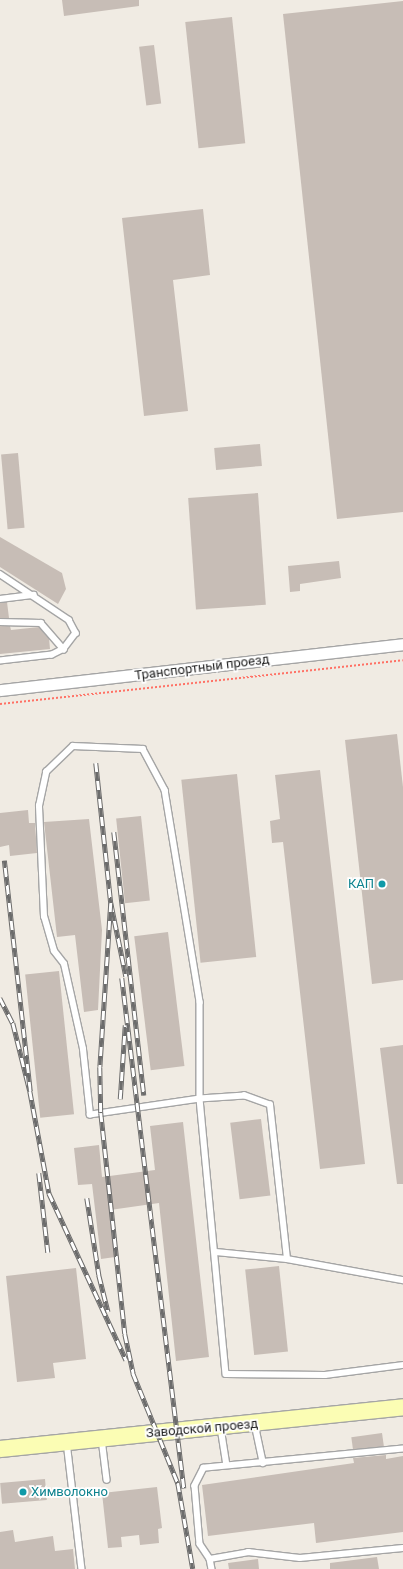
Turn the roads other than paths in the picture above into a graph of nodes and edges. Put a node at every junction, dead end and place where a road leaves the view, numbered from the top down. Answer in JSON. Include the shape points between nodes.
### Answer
{"nodes":[{"id":1,"x":0,"y":574,"type":"edge"},
{"id":2,"x":34,"y":595,"type":"junction"},
{"id":3,"x":0,"y":599,"type":"edge"},
{"id":4,"x":0,"y":622,"type":"edge"},
{"id":5,"x":403,"y":644,"type":"edge"},
{"id":6,"x":64,"y":649,"type":"junction"},
{"id":7,"x":0,"y":661,"type":"edge"},
{"id":8,"x":0,"y":690,"type":"edge"},
{"id":9,"x":200,"y":1099,"type":"junction"},
{"id":10,"x":216,"y":1252,"type":"junction"},
{"id":11,"x":287,"y":1259,"type":"junction"},
{"id":12,"x":403,"y":1280,"type":"edge"},
{"id":13,"x":403,"y":1365,"type":"edge"},
{"id":14,"x":403,"y":1407,"type":"edge"},
{"id":15,"x":255,"y":1424,"type":"junction"},
{"id":16,"x":221,"y":1427,"type":"junction"},
{"id":17,"x":102,"y":1439,"type":"junction"},
{"id":18,"x":67,"y":1442,"type":"junction"},
{"id":19,"x":0,"y":1449,"type":"edge"},
{"id":20,"x":403,"y":1450,"type":"edge"},
{"id":21,"x":263,"y":1463,"type":"junction"},
{"id":22,"x":227,"y":1465,"type":"junction"},
{"id":23,"x":107,"y":1480,"type":"dead end"},
{"id":24,"x":403,"y":1548,"type":"edge"},
{"id":25,"x":210,"y":1559,"type":"junction"},
{"id":26,"x":82,"y":1569,"type":"edge"},
{"id":27,"x":212,"y":1569,"type":"edge"}],
"edges":[{"from":1,"to":2,"type":"lane"},
{"from":2,"to":3,"type":"lane"},
{"from":2,"to":6,"type":"lane","via":[[69,620],[76,633]]},
{"from":4,"to":6,"type":"lane","via":[[42,622]]},
{"from":5,"to":8,"type":"street","name":"Транспортный проезд"},
{"from":6,"to":7,"type":"lane","via":[[52,655]]},
{"from":9,"to":9,"type":"lane","via":[[200,1002],[165,790],[144,749],[73,746],[46,772],[39,806],[44,918],[54,951],[64,964],[84,1049],[90,1115]]},
{"from":9,"to":10,"type":"lane"},
{"from":9,"to":11,"type":"lane","via":[[246,1096],[270,1105]]},
{"from":10,"to":11,"type":"lane"},
{"from":10,"to":13,"type":"lane","via":[[226,1374],[325,1375]]},
{"from":11,"to":12,"type":"lane"},
{"from":14,"to":15,"type":"street","name":"Заводской проезд"},
{"from":15,"to":16,"type":"street","name":"Заводской проезд"},
{"from":15,"to":21,"type":"lane"},
{"from":16,"to":17,"type":"street","name":"Заводской проезд"},
{"from":16,"to":22,"type":"lane"},
{"from":17,"to":18,"type":"street","name":"Заводской проезд"},
{"from":17,"to":23,"type":"lane"},
{"from":18,"to":19,"type":"street","name":"Заводской проезд"},
{"from":18,"to":26,"type":"lane"},
{"from":20,"to":21,"type":"lane"},
{"from":21,"to":22,"type":"lane"},
{"from":22,"to":25,"type":"lane","via":[[204,1468],[195,1486],[200,1544]]},
{"from":24,"to":25,"type":"lane","via":[[300,1558],[248,1552]]},
{"from":25,"to":27,"type":"lane"}]}
